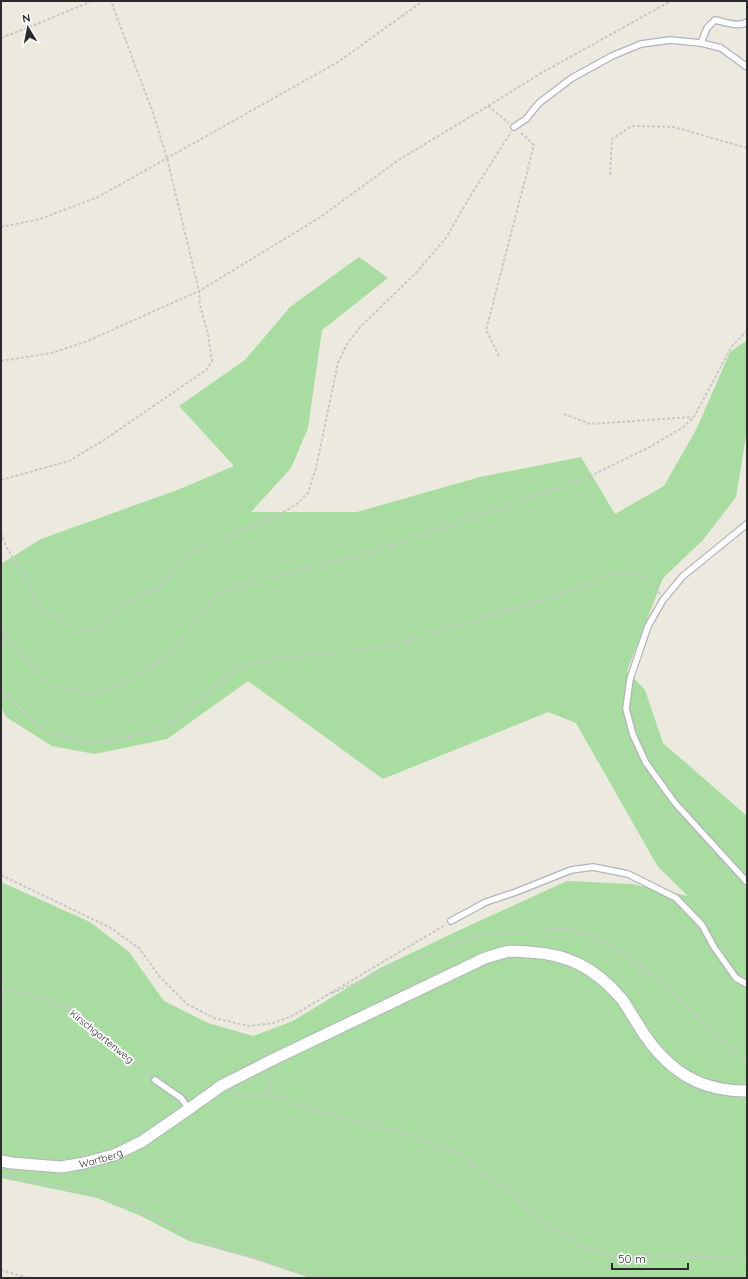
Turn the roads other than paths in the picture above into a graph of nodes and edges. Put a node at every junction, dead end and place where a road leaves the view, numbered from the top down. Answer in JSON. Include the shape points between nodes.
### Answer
{"nodes":[{"id":1,"x":747,"y":22,"type":"edge"},
{"id":2,"x":702,"y":43,"type":"junction"},
{"id":3,"x":747,"y":67,"type":"edge"},
{"id":4,"x":514,"y":127,"type":"road end"},
{"id":5,"x":747,"y":524,"type":"edge"},
{"id":6,"x":747,"y":882,"type":"edge"},
{"id":7,"x":451,"y":921,"type":"road end"},
{"id":8,"x":747,"y":984,"type":"edge"},
{"id":9,"x":155,"y":1080,"type":"road end"},
{"id":10,"x":747,"y":1091,"type":"edge"},
{"id":11,"x":189,"y":1109,"type":"junction"},
{"id":12,"x":1,"y":1161,"type":"edge"}],
"edges":[{"from":1,"to":2,"type":"lane","via":[[729,24],[715,20],[707,28]]},
{"from":2,"to":3,"type":"lane","via":[[721,48]]},
{"from":2,"to":4,"type":"lane","via":[[670,40],[641,44],[612,56],[572,78],[539,103],[526,119]]},
{"from":5,"to":6,"type":"lane","via":[[683,576],[663,600],[648,626],[630,678],[626,709],[633,734],[646,763],[675,803]]},
{"from":7,"to":8,"type":"lane","via":[[486,902],[571,870],[593,867],[628,874],[676,898],[702,925],[736,978]]},
{"from":9,"to":11,"type":"lane","via":[[181,1098]]},
{"from":10,"to":11,"type":"street","name":"Wartberg","via":[[701,1084],[679,1071],[663,1058],[644,1035],[622,999],[603,979],[584,966],[563,957],[510,951],[484,958],[267,1062],[221,1086]]},
{"from":11,"to":12,"type":"street","name":"Wartberg","via":[[141,1142],[114,1155],[61,1167]]}]}
